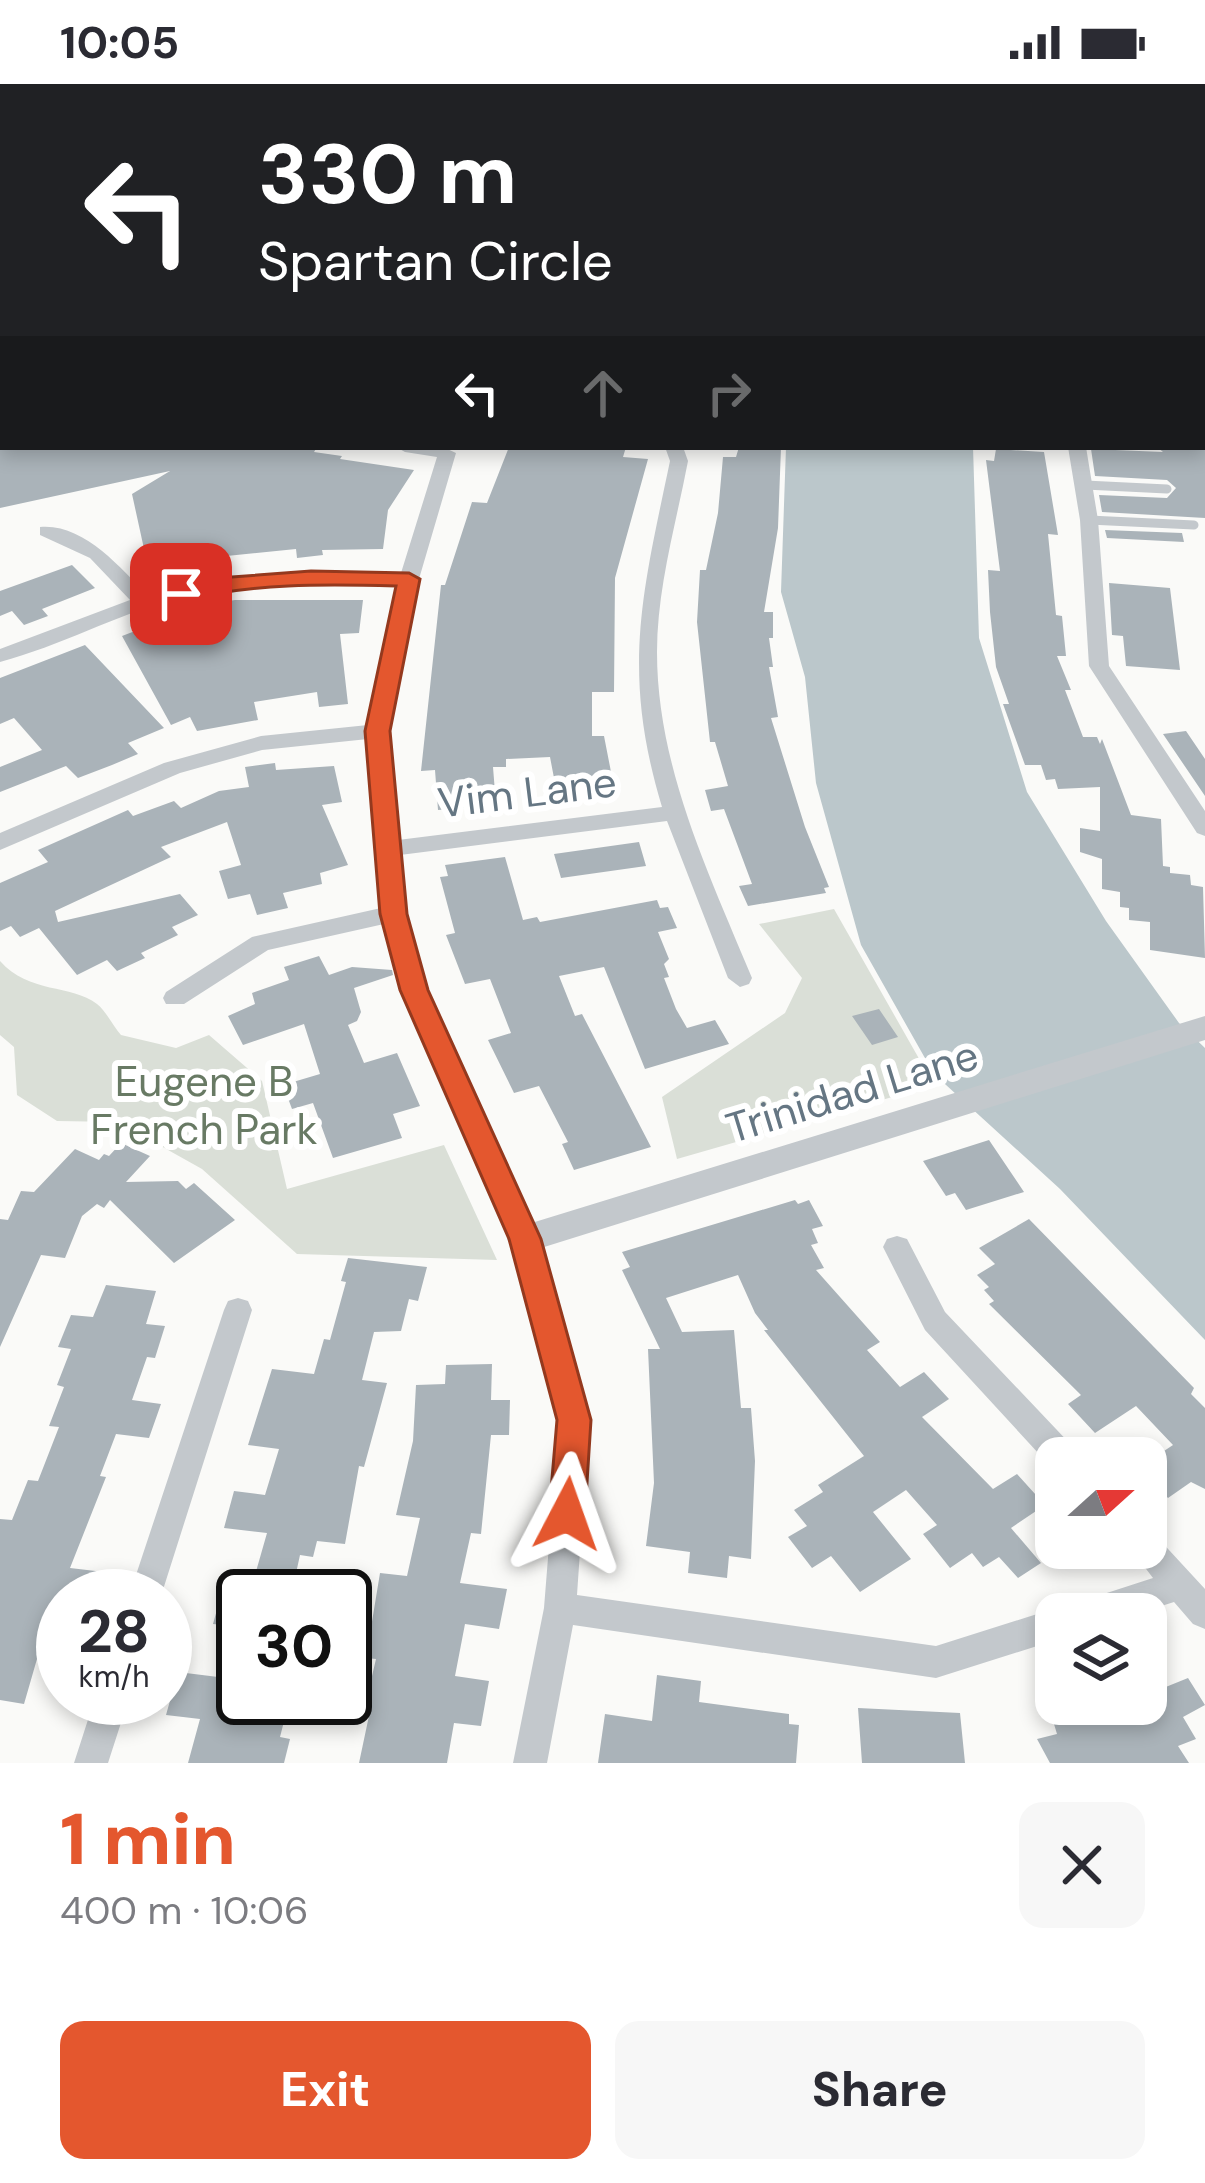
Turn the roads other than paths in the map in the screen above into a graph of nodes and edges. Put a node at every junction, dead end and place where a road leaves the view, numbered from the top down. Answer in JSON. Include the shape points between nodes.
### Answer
{"nodes":[{"id":1,"x":426,"y":450,"type":"edge"},
{"id":2,"x":675,"y":450,"type":"edge"},
{"id":3,"x":1078,"y":450,"type":"edge"},
{"id":4,"x":1085,"y":485,"type":"junction"},
{"id":5,"x":1166,"y":489,"type":"dead end"},
{"id":6,"x":1088,"y":520,"type":"junction"},
{"id":7,"x":1194,"y":525,"type":"dead end"},
{"id":8,"x":47,"y":531,"type":"dead end"},
{"id":9,"x":409,"y":579,"type":"junction"},
{"id":10,"x":144,"y":603,"type":"junction"},
{"id":11,"x":0,"y":656,"type":"edge"},
{"id":12,"x":378,"y":731,"type":"junction"},
{"id":13,"x":674,"y":813,"type":"junction"},
{"id":14,"x":1203,"y":822,"type":"edge"},
{"id":15,"x":0,"y":842,"type":"edge"},
{"id":16,"x":390,"y":849,"type":"junction"},
{"id":17,"x":393,"y":914,"type":"junction"},
{"id":18,"x":740,"y":978,"type":"dead end"},
{"id":19,"x":175,"y":998,"type":"dead end"},
{"id":20,"x":1205,"y":1028,"type":"edge"},
{"id":21,"x":525,"y":1239,"type":"junction"},
{"id":22,"x":897,"y":1247,"type":"dead end"},
{"id":23,"x":238,"y":1310,"type":"dead end"},
{"id":24,"x":1043,"y":1437,"type":"edge"},
{"id":25,"x":154,"y":1569,"type":"edge"},
{"id":26,"x":1166,"y":1569,"type":"edge"},
{"id":27,"x":1180,"y":1585,"type":"junction"},
{"id":28,"x":1155,"y":1593,"type":"edge"},
{"id":29,"x":560,"y":1608,"type":"junction"},
{"id":30,"x":1205,"y":1613,"type":"edge"},
{"id":31,"x":1035,"y":1631,"type":"edge"},
{"id":32,"x":103,"y":1725,"type":"edge"},
{"id":33,"x":91,"y":1763,"type":"edge"},
{"id":34,"x":530,"y":1763,"type":"edge"}],
"edges":[{"from":1,"to":9,"type":"street","via":[[447,453]]},
{"from":2,"to":13,"type":"street","via":[[647,650],[652,725]]},
{"from":3,"to":4,"type":"street"},
{"from":4,"to":5,"type":"lane"},
{"from":4,"to":6,"type":"street"},
{"from":6,"to":7,"type":"lane"},
{"from":6,"to":14,"type":"street","via":[[1100,666]]},
{"from":8,"to":10,"type":"street","via":[[97,554]]},
{"from":9,"to":10,"type":"street","via":[[218,585]]},
{"from":9,"to":12,"type":"street"},
{"from":10,"to":11,"type":"street"},
{"from":12,"to":15,"type":"street","via":[[261,743],[172,768]]},
{"from":12,"to":16,"type":"street"},
{"from":13,"to":16,"type":"street","name":"Vim Lane"},
{"from":13,"to":18,"type":"street"},
{"from":16,"to":17,"type":"street"},
{"from":17,"to":19,"type":"street","via":[[261,943]]},
{"from":17,"to":21,"type":"street","via":[[414,990]]},
{"from":20,"to":21,"type":"street","name":"Trinidad Lane"},
{"from":21,"to":29,"type":"street","via":[[574,1420]]},
{"from":22,"to":24,"type":"street","via":[[935,1322]]},
{"from":23,"to":25,"type":"street"},
{"from":26,"to":27,"type":"street"},
{"from":27,"to":28,"type":"street"},
{"from":27,"to":30,"type":"street"},
{"from":29,"to":31,"type":"street","via":[[936,1662]]},
{"from":29,"to":34,"type":"street"},
{"from":32,"to":33,"type":"street"}]}
